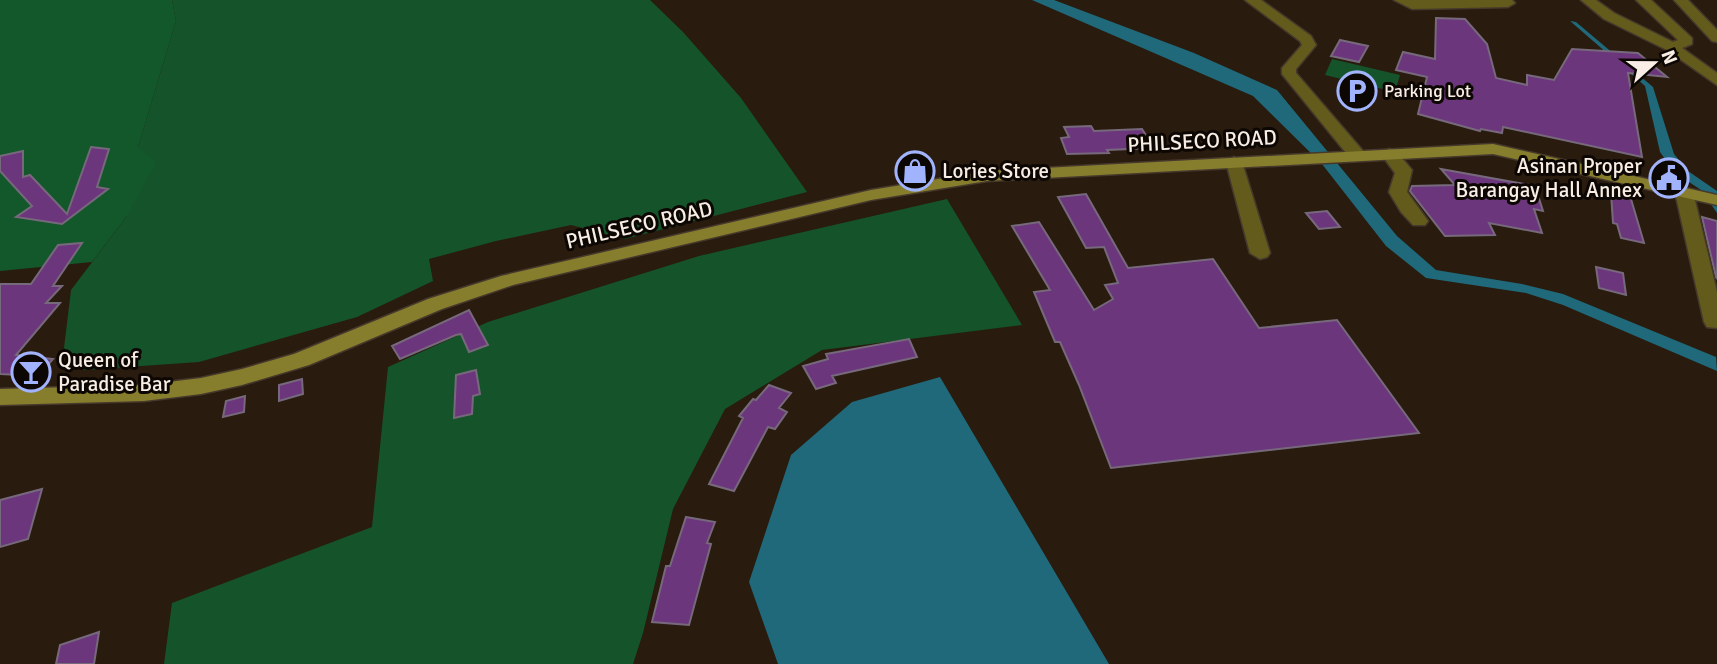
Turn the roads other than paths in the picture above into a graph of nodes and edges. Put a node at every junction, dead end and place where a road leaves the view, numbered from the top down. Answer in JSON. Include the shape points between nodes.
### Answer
{"nodes":[{"id":1,"x":1252,"y":0,"type":"edge"},
{"id":2,"x":1401,"y":0,"type":"edge"},
{"id":3,"x":1588,"y":0,"type":"edge"},
{"id":4,"x":1643,"y":0,"type":"edge"},
{"id":5,"x":1681,"y":0,"type":"edge"},
{"id":6,"x":1478,"y":2,"type":"edge"},
{"id":7,"x":1508,"y":3,"type":"dead end"},
{"id":8,"x":1717,"y":38,"type":"edge"},
{"id":9,"x":1672,"y":47,"type":"junction"},
{"id":10,"x":1710,"y":69,"type":"edge"},
{"id":11,"x":1717,"y":80,"type":"edge"},
{"id":12,"x":1389,"y":154,"type":"junction"},
{"id":13,"x":1353,"y":155,"type":"junction"},
{"id":14,"x":1234,"y":162,"type":"junction"},
{"id":15,"x":1701,"y":196,"type":"edge"},
{"id":16,"x":1419,"y":220,"type":"dead end"},
{"id":17,"x":1260,"y":253,"type":"dead end"},
{"id":18,"x":1714,"y":322,"type":"dead end"},
{"id":19,"x":0,"y":397,"type":"edge"}],
"edges":[{"from":1,"to":13,"type":"street","via":[[1310,45],[1289,68],[1289,74]]},
{"from":2,"to":6,"type":"street","via":[[1412,5]]},
{"from":3,"to":9,"type":"street","via":[[1609,16]]},
{"from":4,"to":9,"type":"street","via":[[1686,41]]},
{"from":5,"to":8,"type":"street"},
{"from":6,"to":7,"type":"street"},
{"from":9,"to":10,"type":"street"},
{"from":10,"to":11,"type":"street"},
{"from":12,"to":13,"type":"street","name":"PHILSECO ROAD"},
{"from":12,"to":15,"type":"street","name":"PHILSECO ROAD","via":[[1493,149]]},
{"from":12,"to":16,"type":"street","via":[[1405,172],[1398,192],[1401,200]]},
{"from":13,"to":14,"type":"street","name":"PHILSECO ROAD"},
{"from":14,"to":17,"type":"street"},
{"from":14,"to":19,"type":"street","name":"PHILSECO ROAD","via":[[1024,173],[919,185],[509,280],[435,304],[301,360],[242,377],[144,393]]},
{"from":15,"to":18,"type":"street"}]}
